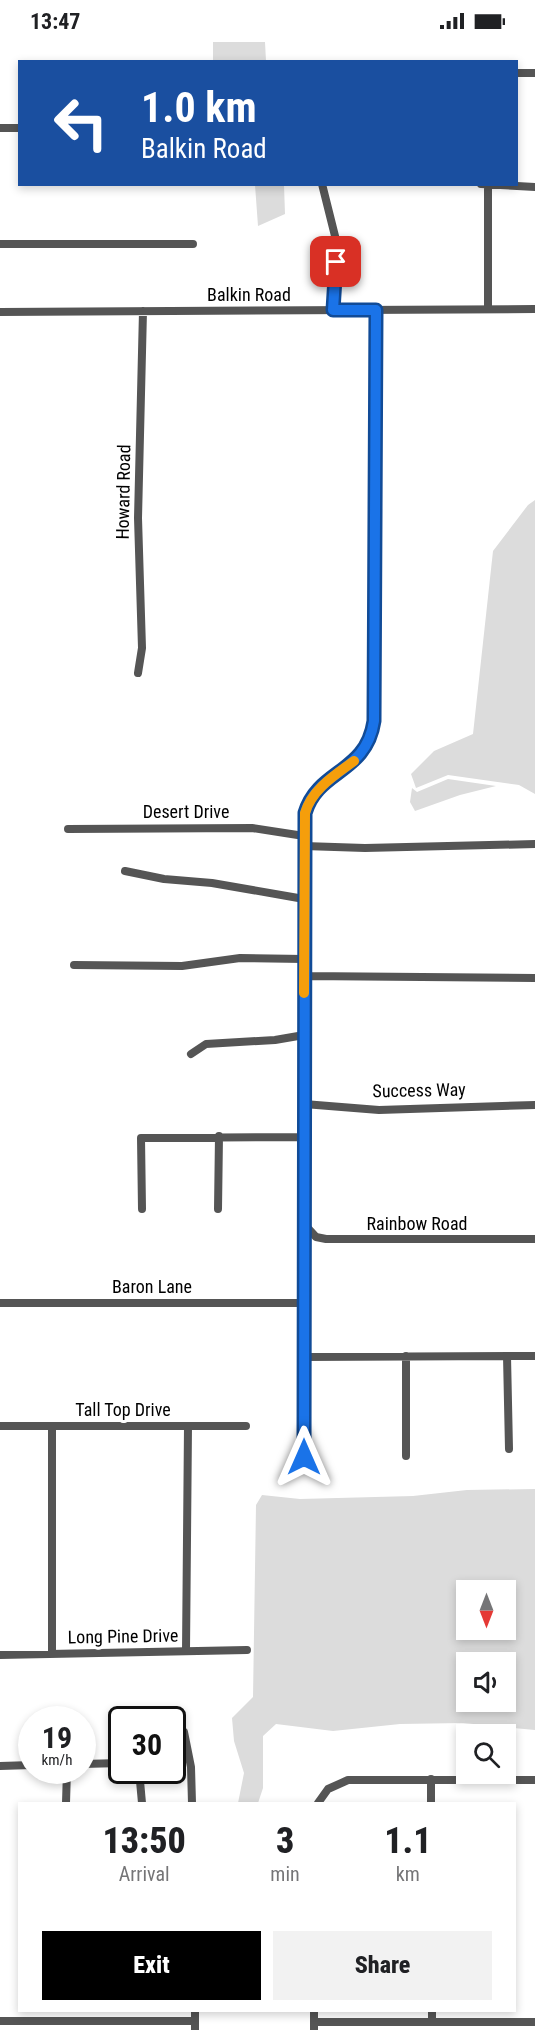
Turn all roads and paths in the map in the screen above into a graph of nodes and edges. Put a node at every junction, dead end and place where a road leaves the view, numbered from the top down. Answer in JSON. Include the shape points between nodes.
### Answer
{"nodes":[{"id":1,"x":518,"y":73,"type":"edge"},
{"id":2,"x":535,"y":73,"type":"edge"},
{"id":3,"x":0,"y":128,"type":"edge"},
{"id":4,"x":18,"y":128,"type":"edge"},
{"id":5,"x":322,"y":186,"type":"edge"},
{"id":6,"x":484,"y":186,"type":"edge"},
{"id":7,"x":510,"y":186,"type":"edge"},
{"id":8,"x":535,"y":187,"type":"edge"},
{"id":9,"x":0,"y":244,"type":"edge"},
{"id":10,"x":193,"y":244,"type":"dead end"},
{"id":11,"x":488,"y":309,"type":"junction"},
{"id":12,"x":535,"y":309,"type":"edge"},
{"id":13,"x":333,"y":310,"type":"junction"},
{"id":14,"x":376,"y":310,"type":"junction"},
{"id":15,"x":143,"y":311,"type":"junction"},
{"id":16,"x":0,"y":312,"type":"edge"},
{"id":17,"x":138,"y":673,"type":"dead end"},
{"id":18,"x":68,"y":829,"type":"dead end"},
{"id":19,"x":304,"y":836,"type":"junction"},
{"id":20,"x":535,"y":844,"type":"edge"},
{"id":21,"x":304,"y":846,"type":"junction"},
{"id":22,"x":125,"y":871,"type":"dead end"},
{"id":23,"x":304,"y":899,"type":"junction"},
{"id":24,"x":304,"y":959,"type":"junction"},
{"id":25,"x":74,"y":965,"type":"dead end"},
{"id":26,"x":304,"y":976,"type":"junction"},
{"id":27,"x":535,"y":978,"type":"edge"},
{"id":28,"x":304,"y":1035,"type":"junction"},
{"id":29,"x":191,"y":1054,"type":"dead end"},
{"id":30,"x":304,"y":1104,"type":"junction"},
{"id":31,"x":535,"y":1105,"type":"edge"},
{"id":32,"x":219,"y":1136,"type":"junction"},
{"id":33,"x":304,"y":1137,"type":"junction"},
{"id":34,"x":142,"y":1209,"type":"dead end"},
{"id":35,"x":218,"y":1209,"type":"dead end"},
{"id":36,"x":305,"y":1224,"type":"junction"},
{"id":37,"x":535,"y":1239,"type":"edge"},
{"id":38,"x":0,"y":1303,"type":"edge"},
{"id":39,"x":304,"y":1303,"type":"junction"},
{"id":40,"x":406,"y":1356,"type":"junction"},
{"id":41,"x":507,"y":1356,"type":"junction"},
{"id":42,"x":535,"y":1356,"type":"edge"},
{"id":43,"x":304,"y":1357,"type":"junction"},
{"id":44,"x":0,"y":1426,"type":"edge"},
{"id":45,"x":52,"y":1426,"type":"junction"},
{"id":46,"x":188,"y":1426,"type":"junction"},
{"id":47,"x":246,"y":1426,"type":"dead end"},
{"id":48,"x":509,"y":1449,"type":"dead end"},
{"id":49,"x":406,"y":1456,"type":"dead end"},
{"id":50,"x":304,"y":1457,"type":"dead end"},
{"id":51,"x":247,"y":1650,"type":"dead end"},
{"id":52,"x":186,"y":1651,"type":"junction"},
{"id":53,"x":52,"y":1654,"type":"junction"},
{"id":54,"x":0,"y":1655,"type":"edge"},
{"id":55,"x":186,"y":1742,"type":"edge"},
{"id":56,"x":18,"y":1765,"type":"edge"},
{"id":57,"x":0,"y":1766,"type":"edge"},
{"id":58,"x":430,"y":1779,"type":"junction"},
{"id":59,"x":535,"y":1780,"type":"edge"},
{"id":60,"x":67,"y":1784,"type":"edge"},
{"id":61,"x":140,"y":1784,"type":"edge"},
{"id":62,"x":66,"y":1802,"type":"edge"},
{"id":63,"x":142,"y":1802,"type":"edge"},
{"id":64,"x":192,"y":1802,"type":"edge"},
{"id":65,"x":319,"y":1802,"type":"edge"},
{"id":66,"x":431,"y":1802,"type":"edge"},
{"id":67,"x":432,"y":2012,"type":"edge"},
{"id":68,"x":0,"y":2021,"type":"edge"},
{"id":69,"x":432,"y":2022,"type":"junction"},
{"id":70,"x":535,"y":2022,"type":"edge"},
{"id":71,"x":195,"y":2025,"type":"edge"},
{"id":72,"x":314,"y":2026,"type":"edge"}],
"edges":[{"from":1,"to":2,"type":"street"},
{"from":3,"to":4,"type":"street"},
{"from":5,"to":13,"type":"street","via":[[336,240]]},
{"from":6,"to":11,"type":"street"},
{"from":7,"to":8,"type":"street"},
{"from":9,"to":10,"type":"street"},
{"from":11,"to":12,"type":"street","name":"Balkin Road"},
{"from":11,"to":14,"type":"street","name":"Balkin Road"},
{"from":13,"to":14,"type":"street","name":"Balkin Road"},
{"from":13,"to":15,"type":"street","name":"Balkin Road"},
{"from":14,"to":19,"type":"street","via":[[374,721],[363,752],[311,799],[305,813]]},
{"from":15,"to":16,"type":"street","name":"Balkin Road"},
{"from":15,"to":17,"type":"street","name":"Howard Road","via":[[138,518],[142,648]]},
{"from":18,"to":19,"type":"street","name":"Desert Drive","via":[[252,828]]},
{"from":19,"to":21,"type":"street"},
{"from":20,"to":21,"type":"street"},
{"from":21,"to":23,"type":"street"},
{"from":22,"to":23,"type":"street"},
{"from":23,"to":24,"type":"street"},
{"from":24,"to":25,"type":"street","via":[[240,958],[182,966]]},
{"from":24,"to":26,"type":"street"},
{"from":26,"to":27,"type":"street"},
{"from":26,"to":28,"type":"street"},
{"from":28,"to":29,"type":"street","via":[[206,1044]]},
{"from":28,"to":30,"type":"street"},
{"from":30,"to":31,"type":"street","name":"Success Way","via":[[379,1110]]},
{"from":30,"to":33,"type":"street"},
{"from":32,"to":33,"type":"street"},
{"from":32,"to":34,"type":"street","via":[[141,1138]]},
{"from":32,"to":35,"type":"street"},
{"from":33,"to":36,"type":"street"},
{"from":36,"to":37,"type":"street","name":"Rainbow Road","via":[[316,1237],[326,1239]]},
{"from":36,"to":39,"type":"street"},
{"from":38,"to":39,"type":"street","name":"Baron Lane"},
{"from":39,"to":43,"type":"street"},
{"from":40,"to":41,"type":"street"},
{"from":40,"to":43,"type":"street"},
{"from":40,"to":49,"type":"street"},
{"from":41,"to":42,"type":"street"},
{"from":41,"to":48,"type":"street"},
{"from":43,"to":50,"type":"street"},
{"from":44,"to":45,"type":"street","name":"Tall Top Drive"},
{"from":45,"to":46,"type":"street","name":"Tall Top Drive"},
{"from":45,"to":53,"type":"street"},
{"from":46,"to":47,"type":"street","name":"Tall Top Drive"},
{"from":46,"to":52,"type":"street"},
{"from":51,"to":52,"type":"street","name":"Long Pine Drive"},
{"from":52,"to":53,"type":"street","name":"Long Pine Drive"},
{"from":53,"to":54,"type":"street","name":"Long Pine Drive"},
{"from":55,"to":64,"type":"street"},
{"from":56,"to":57,"type":"street"},
{"from":58,"to":59,"type":"street"},
{"from":58,"to":65,"type":"street","via":[[356,1779],[328,1789]]},
{"from":58,"to":66,"type":"street"},
{"from":60,"to":62,"type":"street"},
{"from":61,"to":63,"type":"street"},
{"from":67,"to":69,"type":"street"},
{"from":68,"to":71,"type":"street"},
{"from":69,"to":70,"type":"street"},
{"from":69,"to":72,"type":"street"}]}
